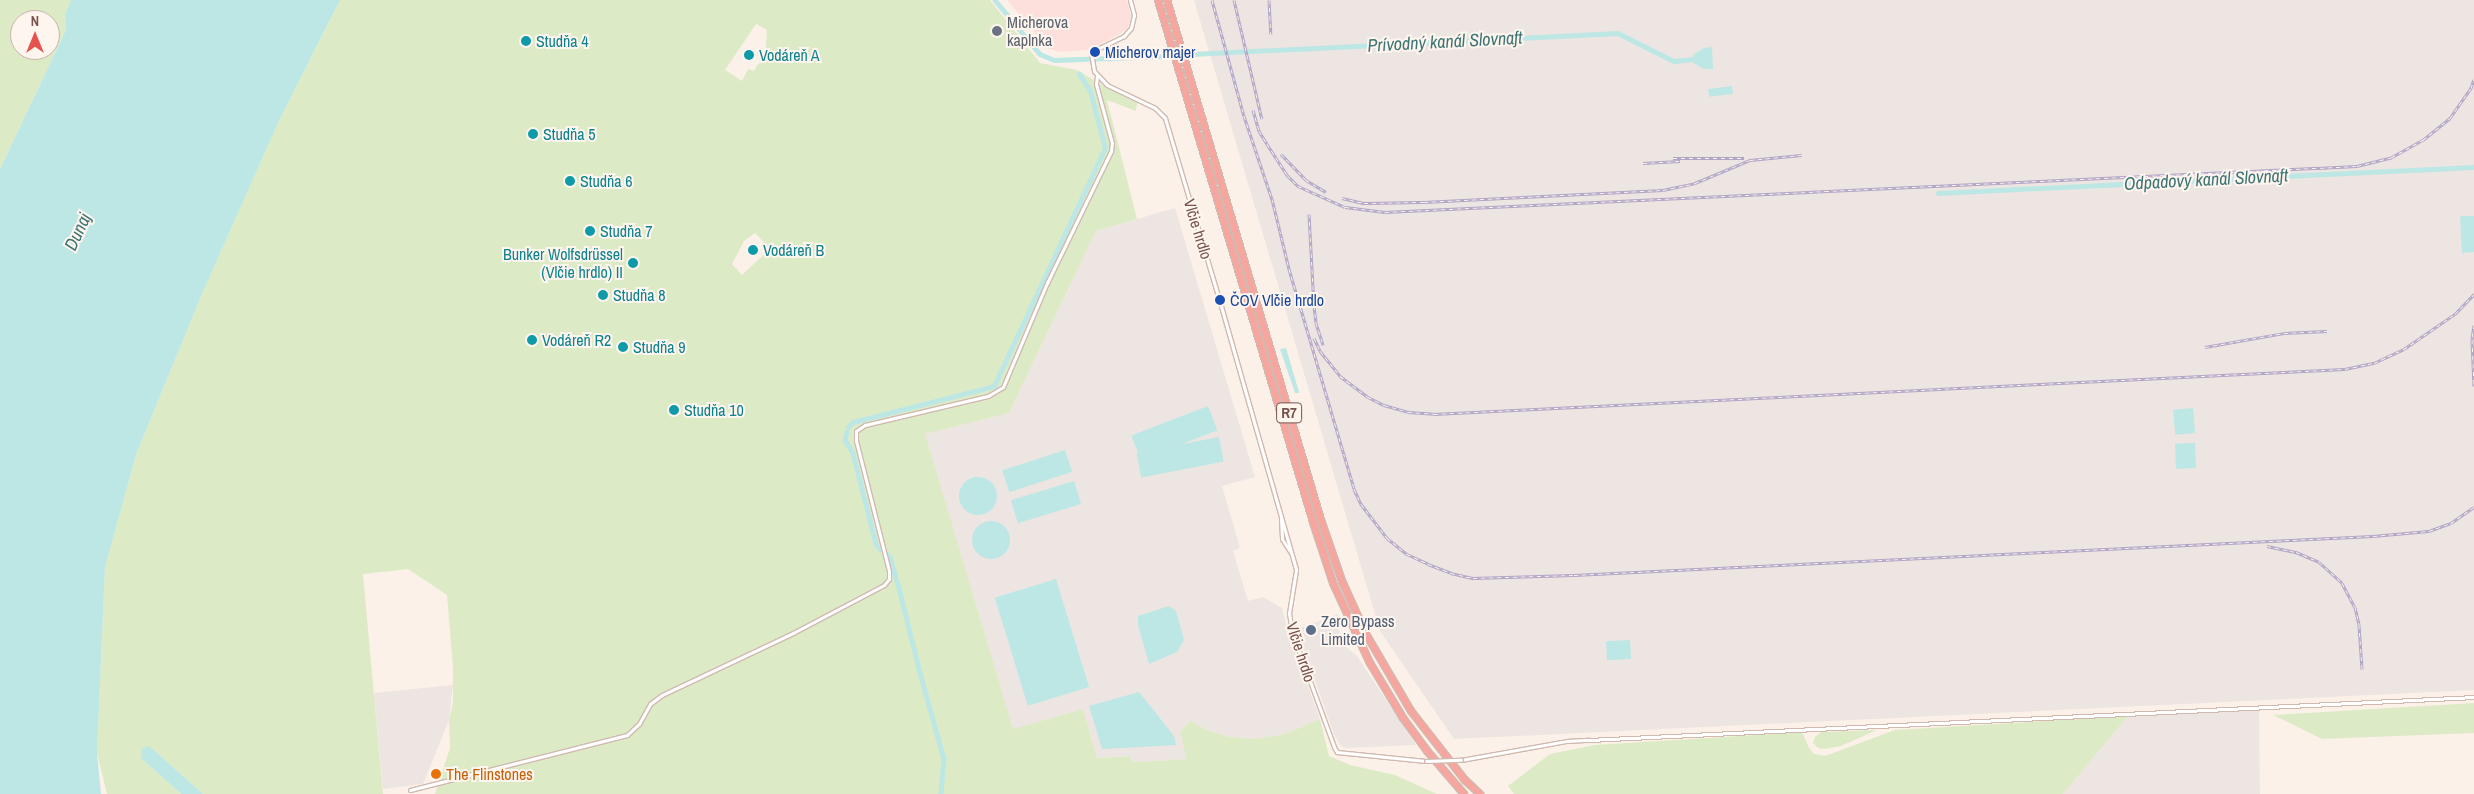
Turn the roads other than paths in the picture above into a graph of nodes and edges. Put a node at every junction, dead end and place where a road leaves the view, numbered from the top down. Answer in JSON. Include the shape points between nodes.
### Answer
{"nodes":[{"id":1,"x":1130,"y":0,"type":"edge"},
{"id":2,"x":1158,"y":0,"type":"edge"},
{"id":3,"x":1167,"y":0,"type":"edge"},
{"id":4,"x":1097,"y":76,"type":"junction"},
{"id":5,"x":2474,"y":697,"type":"edge"},
{"id":6,"x":410,"y":790,"type":"dead end"},
{"id":7,"x":1464,"y":794,"type":"edge"},
{"id":8,"x":1480,"y":794,"type":"edge"}],
"edges":[{"from":1,"to":4,"type":"street","via":[[1134,15],[1131,28],[1124,36],[1091,52]]},
{"from":2,"to":7,"type":"highway","number":"R7","via":[[1333,583],[1370,663],[1403,718]]},
{"from":3,"to":8,"type":"highway","number":"R7","via":[[1318,511],[1346,590],[1366,634],[1411,710],[1465,780]]},
{"from":4,"to":5,"type":"street","name":"Vlčie hrdlo","bridge":true,"via":[[1115,90],[1155,108],[1164,118],[1281,516],[1282,539],[1292,554],[1296,570],[1290,624],[1337,752],[1426,761],[1461,760],[1567,741]]},
{"from":4,"to":6,"type":"street","via":[[1111,151],[1003,387],[988,396],[865,425],[856,431],[889,571],[889,579],[884,585],[793,633],[662,695],[650,704],[639,724],[627,735]]}]}
